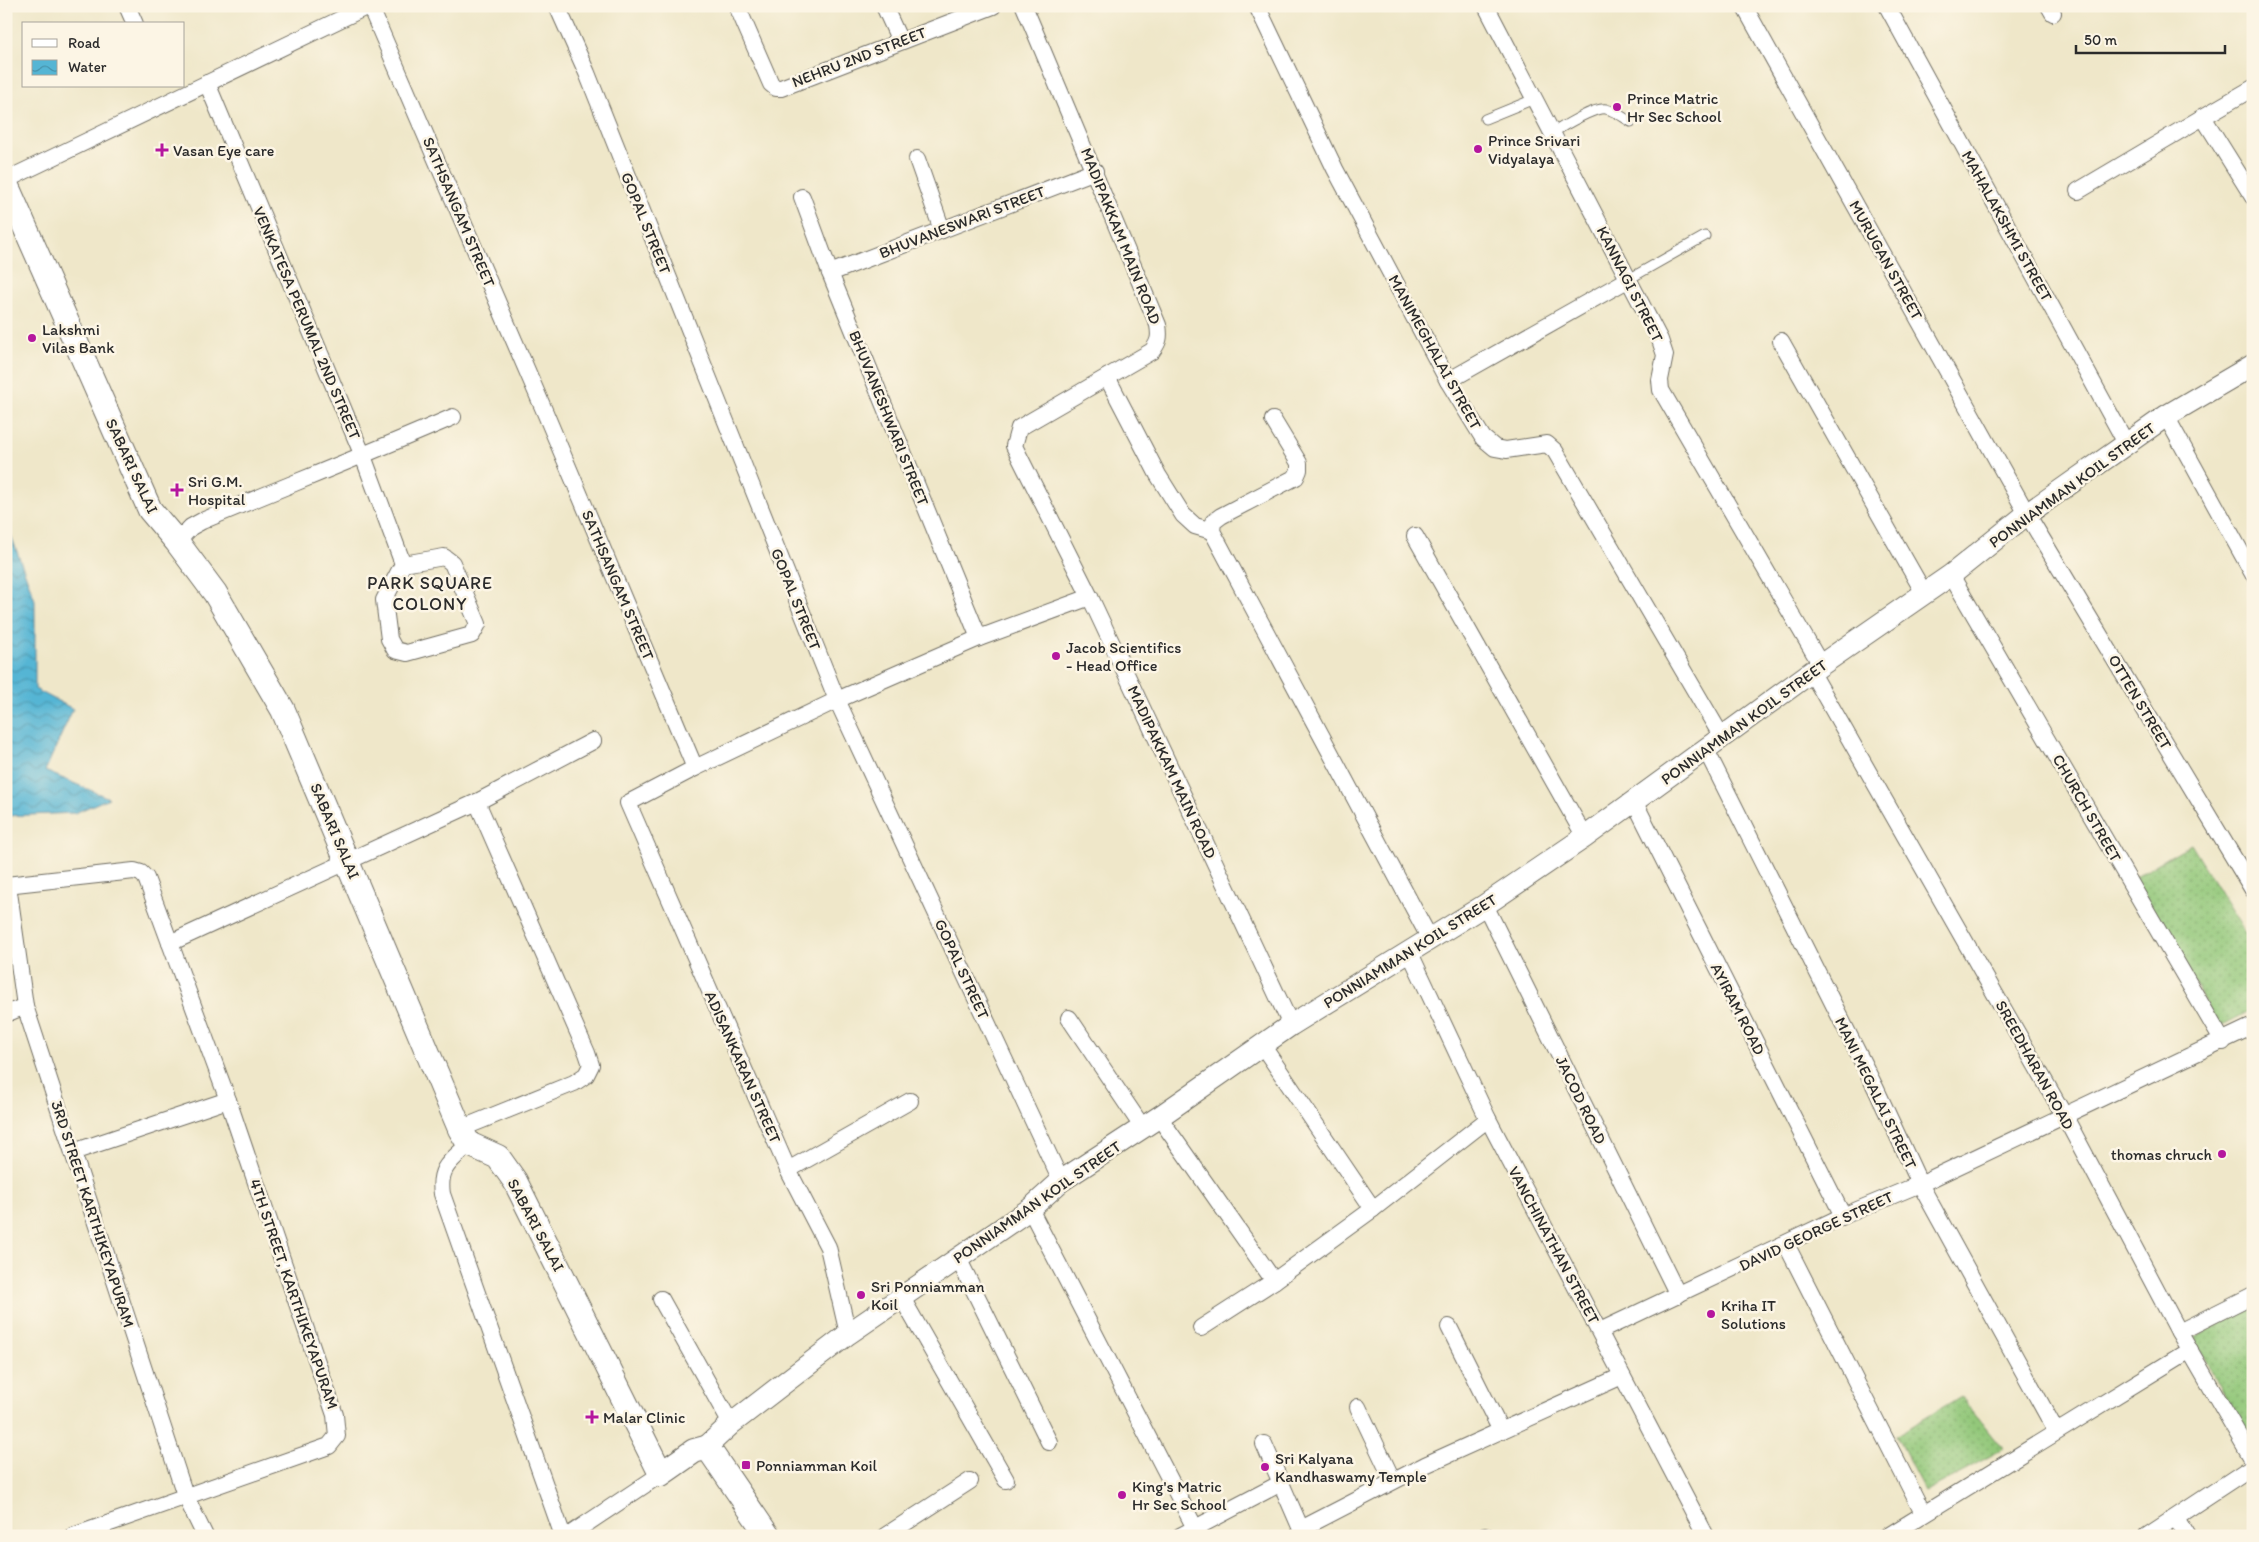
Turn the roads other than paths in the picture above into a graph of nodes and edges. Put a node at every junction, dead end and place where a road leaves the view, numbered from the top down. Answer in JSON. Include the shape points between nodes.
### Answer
{"nodes":[{"id":1,"x":127,"y":6,"type":"edge"},
{"id":2,"x":369,"y":6,"type":"edge"},
{"id":3,"x":557,"y":6,"type":"edge"},
{"id":4,"x":737,"y":6,"type":"edge"},
{"id":5,"x":884,"y":6,"type":"edge"},
{"id":6,"x":993,"y":6,"type":"edge"},
{"id":7,"x":1024,"y":6,"type":"edge"},
{"id":8,"x":1257,"y":6,"type":"edge"},
{"id":9,"x":1486,"y":6,"type":"edge"},
{"id":10,"x":1744,"y":6,"type":"edge"},
{"id":11,"x":1887,"y":6,"type":"edge"},
{"id":12,"x":134,"y":22,"type":"edge"},
{"id":13,"x":900,"y":41,"type":"junction"},
{"id":14,"x":207,"y":83,"type":"junction"},
{"id":15,"x":2253,"y":88,"type":"edge"},
{"id":16,"x":166,"y":93,"type":"edge"},
{"id":17,"x":1534,"y":99,"type":"junction"},
{"id":18,"x":2203,"y":118,"type":"junction"},
{"id":19,"x":1485,"y":119,"type":"dead end"},
{"id":20,"x":1631,"y":122,"type":"dead end"},
{"id":21,"x":1552,"y":133,"type":"junction"},
{"id":22,"x":917,"y":158,"type":"dead end"},
{"id":23,"x":1094,"y":171,"type":"junction"},
{"id":24,"x":6,"y":180,"type":"edge"},
{"id":25,"x":6,"y":184,"type":"edge"},
{"id":26,"x":2078,"y":191,"type":"dead end"},
{"id":27,"x":802,"y":197,"type":"dead end"},
{"id":28,"x":2253,"y":197,"type":"edge"},
{"id":29,"x":942,"y":230,"type":"junction"},
{"id":30,"x":1705,"y":236,"type":"dead end"},
{"id":31,"x":830,"y":273,"type":"junction"},
{"id":32,"x":1629,"y":280,"type":"junction"},
{"id":33,"x":1781,"y":341,"type":"dead end"},
{"id":34,"x":2253,"y":365,"type":"edge"},
{"id":35,"x":1107,"y":377,"type":"junction"},
{"id":36,"x":1448,"y":381,"type":"junction"},
{"id":37,"x":453,"y":416,"type":"dead end"},
{"id":38,"x":2166,"y":416,"type":"junction"},
{"id":39,"x":1273,"y":420,"type":"dead end"},
{"id":40,"x":2127,"y":445,"type":"junction"},
{"id":41,"x":364,"y":456,"type":"junction"},
{"id":42,"x":2027,"y":514,"type":"junction"},
{"id":43,"x":1212,"y":531,"type":"junction"},
{"id":44,"x":1415,"y":536,"type":"dead end"},
{"id":45,"x":177,"y":542,"type":"junction"},
{"id":46,"x":403,"y":564,"type":"junction"},
{"id":47,"x":2253,"y":574,"type":"edge"},
{"id":48,"x":1951,"y":575,"type":"junction"},
{"id":49,"x":1924,"y":593,"type":"junction"},
{"id":50,"x":1090,"y":597,"type":"junction"},
{"id":51,"x":979,"y":638,"type":"junction"},
{"id":52,"x":1816,"y":669,"type":"junction"},
{"id":53,"x":837,"y":700,"type":"junction"},
{"id":54,"x":592,"y":742,"type":"dead end"},
{"id":55,"x":1714,"y":744,"type":"junction"},
{"id":56,"x":695,"y":768,"type":"junction"},
{"id":57,"x":1634,"y":801,"type":"junction"},
{"id":58,"x":476,"y":802,"type":"junction"},
{"id":59,"x":1585,"y":837,"type":"junction"},
{"id":60,"x":348,"y":861,"type":"junction"},
{"id":61,"x":7,"y":885,"type":"edge"},
{"id":62,"x":2253,"y":890,"type":"edge"},
{"id":63,"x":1485,"y":905,"type":"junction"},
{"id":64,"x":1430,"y":939,"type":"junction"},
{"id":65,"x":170,"y":943,"type":"junction"},
{"id":66,"x":1409,"y":951,"type":"junction"},
{"id":67,"x":25,"y":1006,"type":"junction"},
{"id":68,"x":6,"y":1014,"type":"edge"},
{"id":69,"x":1069,"y":1018,"type":"dead end"},
{"id":70,"x":1291,"y":1025,"type":"junction"},
{"id":71,"x":2253,"y":1026,"type":"edge"},
{"id":72,"x":2223,"y":1042,"type":"junction"},
{"id":73,"x":1262,"y":1045,"type":"junction"},
{"id":74,"x":228,"y":1100,"type":"junction"},
{"id":75,"x":910,"y":1101,"type":"dead end"},
{"id":76,"x":2064,"y":1116,"type":"junction"},
{"id":77,"x":1488,"y":1119,"type":"junction"},
{"id":78,"x":1151,"y":1122,"type":"junction"},
{"id":79,"x":465,"y":1136,"type":"junction"},
{"id":80,"x":73,"y":1152,"type":"junction"},
{"id":81,"x":788,"y":1170,"type":"junction"},
{"id":82,"x":1061,"y":1181,"type":"junction"},
{"id":83,"x":1920,"y":1184,"type":"junction"},
{"id":84,"x":1030,"y":1209,"type":"junction"},
{"id":85,"x":1373,"y":1209,"type":"junction"},
{"id":86,"x":1843,"y":1216,"type":"junction"},
{"id":87,"x":1786,"y":1244,"type":"junction"},
{"id":88,"x":958,"y":1258,"type":"junction"},
{"id":89,"x":1274,"y":1281,"type":"junction"},
{"id":90,"x":1678,"y":1295,"type":"junction"},
{"id":91,"x":2253,"y":1295,"type":"edge"},
{"id":92,"x":902,"y":1298,"type":"junction"},
{"id":93,"x":661,"y":1299,"type":"dead end"},
{"id":94,"x":1449,"y":1327,"type":"dead end"},
{"id":95,"x":1201,"y":1328,"type":"dead end"},
{"id":96,"x":1600,"y":1332,"type":"junction"},
{"id":97,"x":2179,"y":1332,"type":"junction"},
{"id":98,"x":848,"y":1334,"type":"junction"},
{"id":99,"x":2190,"y":1350,"type":"junction"},
{"id":100,"x":1622,"y":1376,"type":"junction"},
{"id":101,"x":1358,"y":1406,"type":"dead end"},
{"id":102,"x":731,"y":1424,"type":"junction"},
{"id":103,"x":1501,"y":1430,"type":"junction"},
{"id":104,"x":2056,"y":1431,"type":"junction"},
{"id":105,"x":1049,"y":1442,"type":"dead end"},
{"id":106,"x":1264,"y":1444,"type":"dead end"},
{"id":107,"x":705,"y":1448,"type":"junction"},
{"id":108,"x":2253,"y":1460,"type":"edge"},
{"id":109,"x":2253,"y":1466,"type":"edge"},
{"id":110,"x":661,"y":1474,"type":"junction"},
{"id":111,"x":1006,"y":1480,"type":"dead end"},
{"id":112,"x":970,"y":1481,"type":"dead end"},
{"id":113,"x":1394,"y":1482,"type":"junction"},
{"id":114,"x":1281,"y":1483,"type":"junction"},
{"id":115,"x":185,"y":1495,"type":"junction"},
{"id":116,"x":1923,"y":1512,"type":"junction"},
{"id":117,"x":2176,"y":1518,"type":"junction"},
{"id":118,"x":1195,"y":1528,"type":"junction"},
{"id":119,"x":1303,"y":1532,"type":"edge"},
{"id":120,"x":73,"y":1536,"type":"edge"},
{"id":121,"x":205,"y":1536,"type":"edge"},
{"id":122,"x":563,"y":1536,"type":"edge"},
{"id":123,"x":568,"y":1536,"type":"edge"},
{"id":124,"x":768,"y":1536,"type":"edge"},
{"id":125,"x":885,"y":1536,"type":"edge"},
{"id":126,"x":1180,"y":1536,"type":"edge"},
{"id":127,"x":1706,"y":1536,"type":"edge"},
{"id":128,"x":1888,"y":1536,"type":"edge"},
{"id":129,"x":2147,"y":1536,"type":"edge"},
{"id":130,"x":2187,"y":1536,"type":"edge"}],
"edges":[{"from":1,"to":12,"type":"street"},
{"from":2,"to":14,"type":"street"},
{"from":2,"to":56,"type":"street","name":"SATHSANGAM STREET"},
{"from":3,"to":53,"type":"street","name":"GOPAL STREET"},
{"from":4,"to":13,"type":"street","name":"NEHRU 2ND STREET","via":[[771,84],[776,88]]},
{"from":5,"to":13,"type":"street"},
{"from":6,"to":13,"type":"street","name":"NEHRU 2ND STREET"},
{"from":7,"to":23,"type":"street","name":"MADIPAKKAM MAIN ROAD"},
{"from":8,"to":36,"type":"street","name":"MANIMEGHALAI STREET","via":[[1335,168]]},
{"from":9,"to":17,"type":"street","name":"KANNAGI STREET"},
{"from":10,"to":42,"type":"street","name":"MURUGAN STREET"},
{"from":11,"to":40,"type":"street","name":"MAHALAKSHMI STREET"},
{"from":14,"to":16,"type":"street"},
{"from":14,"to":41,"type":"street","name":"VENKATESA PERUMAL 2ND STREET"},
{"from":15,"to":18,"type":"street"},
{"from":16,"to":24,"type":"street"},
{"from":17,"to":19,"type":"lane"},
{"from":17,"to":21,"type":"street","name":"KANNAGI STREET"},
{"from":18,"to":26,"type":"street"},
{"from":18,"to":28,"type":"street"},
{"from":20,"to":21,"type":"lane","via":[[1605,108]]},
{"from":21,"to":32,"type":"street","name":"KANNAGI STREET"},
{"from":22,"to":29,"type":"street"},
{"from":23,"to":29,"type":"street","name":"BHUVANESWARI STREET"},
{"from":23,"to":35,"type":"street","name":"MADIPAKKAM MAIN ROAD","via":[[1160,335],[1152,351]]},
{"from":25,"to":45,"type":"main road","name":"SABARI SALAI","via":[[150,510]]},
{"from":27,"to":31,"type":"street","name":"BHUVANESHWARI STREET"},
{"from":29,"to":31,"type":"street","name":"BHUVANESWARI STREET"},
{"from":30,"to":32,"type":"lane"},
{"from":31,"to":51,"type":"street","name":"BHUVANESHWARI STREET"},
{"from":32,"to":36,"type":"street"},
{"from":32,"to":52,"type":"street","name":"KANNAGI STREET","via":[[1665,355],[1661,390]]},
{"from":33,"to":49,"type":"street"},
{"from":34,"to":38,"type":"street","name":"PONNIAMMAN KOIL STREET"},
{"from":35,"to":43,"type":"street","via":[[1158,475],[1183,515],[1195,526]]},
{"from":35,"to":50,"type":"street","name":"MADIPAKKAM MAIN ROAD","via":[[1019,428],[1014,446]]},
{"from":36,"to":55,"type":"street","name":"MANIMEGHALAI STREET","via":[[1483,438],[1495,448],[1506,450],[1547,444],[1555,451]]},
{"from":37,"to":41,"type":"street"},
{"from":38,"to":40,"type":"street","name":"PONNIAMMAN KOIL STREET"},
{"from":38,"to":47,"type":"street"},
{"from":39,"to":43,"type":"street","via":[[1299,463],[1296,477],[1221,516],[1213,522]]},
{"from":40,"to":42,"type":"street","name":"PONNIAMMAN KOIL STREET"},
{"from":41,"to":45,"type":"street","via":[[202,521]]},
{"from":41,"to":46,"type":"street","name":"VENKATESA PERUMAL 2ND STREET"},
{"from":42,"to":48,"type":"street","name":"PONNIAMMAN KOIL STREET"},
{"from":42,"to":62,"type":"street","name":"OTTEN STREET"},
{"from":43,"to":64,"type":"street"},
{"from":44,"to":59,"type":"street"},
{"from":45,"to":60,"type":"main road","name":"SABARI SALAI","via":[[215,593],[283,710]]},
{"from":46,"to":46,"type":"street","via":[[444,557],[452,563],[478,624],[472,636],[407,653],[395,650],[389,639],[384,600]]},
{"from":48,"to":49,"type":"street","name":"PONNIAMMAN KOIL STREET"},
{"from":48,"to":72,"type":"street","name":"CHURCH STREET"},
{"from":49,"to":52,"type":"street","name":"PONNIAMMAN KOIL STREET"},
{"from":50,"to":51,"type":"street"},
{"from":50,"to":70,"type":"street","name":"MADIPAKKAM MAIN ROAD"},
{"from":51,"to":53,"type":"street"},
{"from":52,"to":55,"type":"street","name":"PONNIAMMAN KOIL STREET"},
{"from":52,"to":76,"type":"street","name":"SREEDHARAN ROAD"},
{"from":53,"to":56,"type":"street"},
{"from":53,"to":82,"type":"street","name":"GOPAL STREET"},
{"from":54,"to":58,"type":"street"},
{"from":55,"to":57,"type":"street","name":"PONNIAMMAN KOIL STREET"},
{"from":55,"to":83,"type":"street","name":"MANI MEGALAI STREET"},
{"from":56,"to":81,"type":"street","name":"ADISANKARAN STREET","via":[[628,803]]},
{"from":57,"to":59,"type":"street","name":"PONNIAMMAN KOIL STREET"},
{"from":57,"to":86,"type":"street","name":"AYIRAM ROAD"},
{"from":58,"to":60,"type":"street"},
{"from":58,"to":79,"type":"street","via":[[591,1065],[586,1075],[574,1083]]},
{"from":59,"to":63,"type":"street","name":"PONNIAMMAN KOIL STREET"},
{"from":60,"to":65,"type":"street"},
{"from":60,"to":79,"type":"main road","name":"SABARI SALAI"},
{"from":61,"to":65,"type":"street","name":"4TH STREET, KARTHIKEYAPURAM","via":[[138,872],[146,878]]},
{"from":61,"to":67,"type":"street","name":"3RD STREET KARTHIKEYAPURAM"},
{"from":63,"to":64,"type":"street","name":"PONNIAMMAN KOIL STREET"},
{"from":63,"to":90,"type":"street","name":"JACOD ROAD"},
{"from":64,"to":66,"type":"street","name":"PONNIAMMAN KOIL STREET"},
{"from":65,"to":74,"type":"street","name":"4TH STREET, KARTHIKEYAPURAM"},
{"from":66,"to":70,"type":"street","name":"PONNIAMMAN KOIL STREET"},
{"from":66,"to":77,"type":"street","name":"VANCHINATHAN STREET"},
{"from":67,"to":68,"type":"street"},
{"from":67,"to":80,"type":"street","name":"3RD STREET KARTHIKEYAPURAM"},
{"from":69,"to":78,"type":"street"},
{"from":70,"to":73,"type":"street","name":"PONNIAMMAN KOIL STREET"},
{"from":71,"to":72,"type":"street","name":"DAVID GEORGE STREET"},
{"from":72,"to":76,"type":"street","name":"DAVID GEORGE STREET"},
{"from":73,"to":78,"type":"street","name":"PONNIAMMAN KOIL STREET"},
{"from":73,"to":85,"type":"street"},
{"from":74,"to":80,"type":"street"},
{"from":74,"to":115,"type":"street","name":"4TH STREET, KARTHIKEYAPURAM","via":[[335,1414],[337,1436],[329,1446]]},
{"from":75,"to":81,"type":"street"},
{"from":76,"to":83,"type":"street","name":"DAVID GEORGE STREET"},
{"from":76,"to":97,"type":"street","name":"SREEDHARAN ROAD"},
{"from":77,"to":85,"type":"street"},
{"from":77,"to":96,"type":"street","name":"VANCHINATHAN STREET"},
{"from":78,"to":82,"type":"street","name":"PONNIAMMAN KOIL STREET"},
{"from":78,"to":89,"type":"street"},
{"from":79,"to":110,"type":"main road","name":"SABARI SALAI","via":[[498,1157],[515,1181]]},
{"from":79,"to":122,"type":"street","via":[[442,1170],[442,1194]]},
{"from":80,"to":115,"type":"street","name":"3RD STREET KARTHIKEYAPURAM"},
{"from":81,"to":98,"type":"street","name":"ADISANKARAN STREET","via":[[828,1247]]},
{"from":82,"to":84,"type":"street","name":"PONNIAMMAN KOIL STREET"},
{"from":83,"to":86,"type":"street","name":"DAVID GEORGE STREET"},
{"from":83,"to":104,"type":"street","name":"MANI MEGALAI STREET"},
{"from":84,"to":88,"type":"street","name":"PONNIAMMAN KOIL STREET"},
{"from":84,"to":118,"type":"street"},
{"from":85,"to":89,"type":"street"},
{"from":86,"to":87,"type":"street","name":"DAVID GEORGE STREET"},
{"from":87,"to":90,"type":"street","name":"DAVID GEORGE STREET"},
{"from":87,"to":116,"type":"street"},
{"from":88,"to":92,"type":"street","name":"PONNIAMMAN KOIL STREET"},
{"from":88,"to":105,"type":"street"},
{"from":89,"to":95,"type":"street"},
{"from":90,"to":96,"type":"street","name":"DAVID GEORGE STREET"},
{"from":91,"to":97,"type":"street"},
{"from":92,"to":98,"type":"street","name":"PONNIAMMAN KOIL STREET"},
{"from":92,"to":111,"type":"street"},
{"from":93,"to":102,"type":"street"},
{"from":94,"to":103,"type":"street"},
{"from":96,"to":100,"type":"street","name":"VANCHINATHAN STREET"},
{"from":97,"to":99,"type":"street","name":"SREEDHARAN ROAD"},
{"from":98,"to":102,"type":"street","name":"PONNIAMMAN KOIL STREET"},
{"from":99,"to":104,"type":"street"},
{"from":99,"to":108,"type":"street","name":"SREEDHARAN ROAD"},
{"from":100,"to":103,"type":"street"},
{"from":100,"to":127,"type":"street","name":"VANCHINATHAN STREET"},
{"from":101,"to":113,"type":"street"},
{"from":102,"to":107,"type":"street","name":"PONNIAMMAN KOIL STREET"},
{"from":103,"to":113,"type":"street"},
{"from":104,"to":116,"type":"street"},
{"from":106,"to":114,"type":"street"},
{"from":107,"to":110,"type":"main road","name":"PONNIAMMAN KOIL STREET","via":[[694,1451]]},
{"from":107,"to":124,"type":"main road"},
{"from":109,"to":117,"type":"street"},
{"from":110,"to":123,"type":"street","name":"PONNIAMMAN KOIL STREET"},
{"from":112,"to":125,"type":"street"},
{"from":113,"to":119,"type":"street"},
{"from":114,"to":118,"type":"street"},
{"from":114,"to":119,"type":"street"},
{"from":115,"to":120,"type":"street","name":"4TH STREET, KARTHIKEYAPURAM"},
{"from":115,"to":121,"type":"street","name":"3RD STREET KARTHIKEYAPURAM"},
{"from":116,"to":128,"type":"street"},
{"from":117,"to":129,"type":"street"},
{"from":117,"to":130,"type":"street"},
{"from":118,"to":126,"type":"street"}]}
